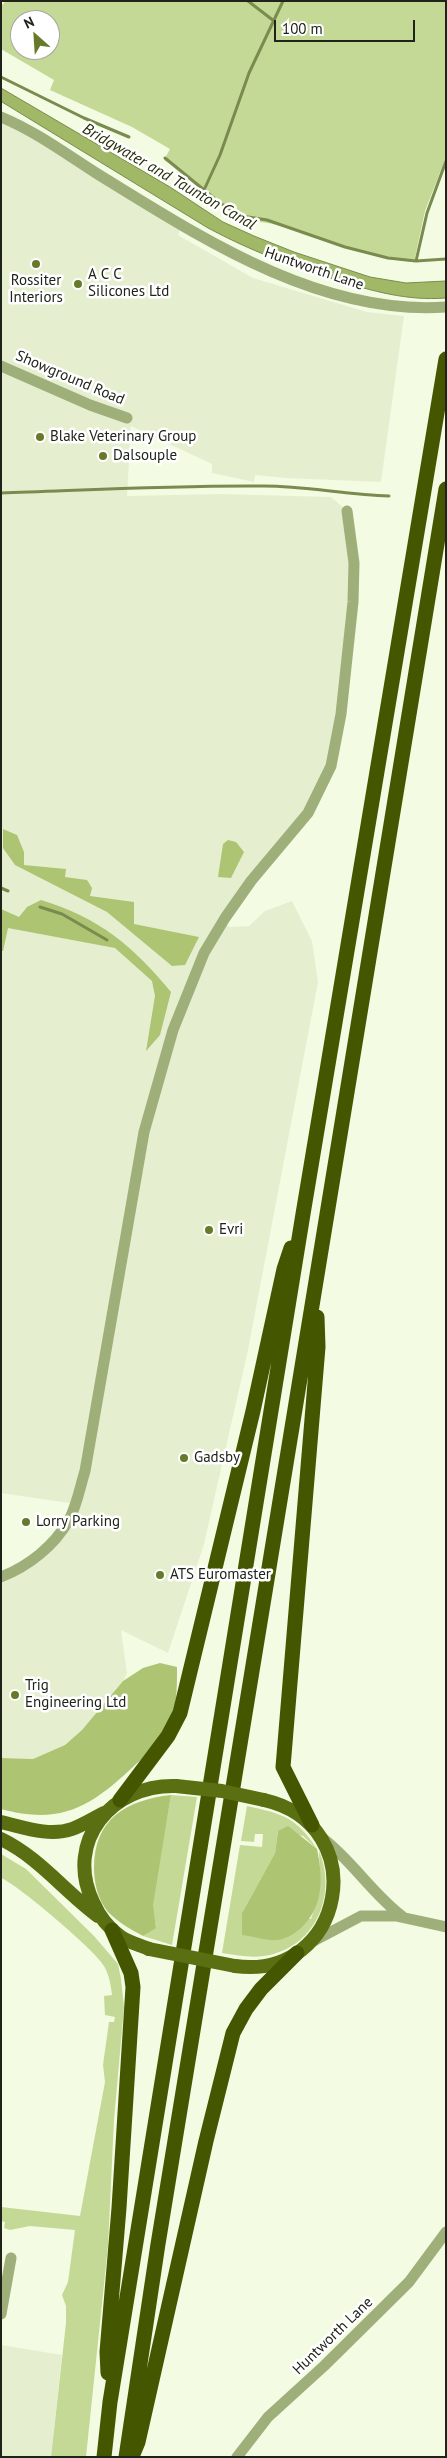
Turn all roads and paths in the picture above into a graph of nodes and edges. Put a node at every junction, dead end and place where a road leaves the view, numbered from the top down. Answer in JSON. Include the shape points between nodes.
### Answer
{"nodes":[{"id":1,"x":1,"y":117,"type":"edge"},
{"id":2,"x":446,"y":307,"type":"edge"},
{"id":3,"x":446,"y":359,"type":"edge"},
{"id":4,"x":1,"y":366,"type":"edge"},
{"id":5,"x":127,"y":418,"type":"dead end"},
{"id":6,"x":446,"y":489,"type":"edge"},
{"id":7,"x":347,"y":511,"type":"dead end"},
{"id":8,"x":303,"y":1214,"type":"junction"},
{"id":9,"x":317,"y":1286,"type":"junction"},
{"id":10,"x":1,"y":1577,"type":"edge"},
{"id":11,"x":120,"y":1800,"type":"junction"},
{"id":12,"x":105,"y":1813,"type":"junction"},
{"id":13,"x":1,"y":1822,"type":"edge"},
{"id":14,"x":316,"y":1831,"type":"junction"},
{"id":15,"x":1,"y":1839,"type":"edge"},
{"id":16,"x":100,"y":1917,"type":"junction"},
{"id":17,"x":404,"y":1918,"type":"junction"},
{"id":18,"x":446,"y":1927,"type":"edge"},
{"id":19,"x":112,"y":1930,"type":"junction"},
{"id":20,"x":303,"y":1949,"type":"junction"},
{"id":21,"x":446,"y":2232,"type":"edge"},
{"id":22,"x":11,"y":2258,"type":"dead end"},
{"id":23,"x":1,"y":2314,"type":"edge"},
{"id":24,"x":110,"y":2402,"type":"junction"},
{"id":25,"x":104,"y":2457,"type":"edge"},
{"id":26,"x":126,"y":2457,"type":"edge"},
{"id":27,"x":132,"y":2457,"type":"edge"},
{"id":28,"x":237,"y":2457,"type":"edge"}],
"edges":[{"from":1,"to":2,"type":"street","name":"Huntworth Lane","via":[[252,263],[296,281],[365,302]]},
{"from":3,"to":8,"type":"highway"},
{"from":4,"to":5,"type":"street","name":"Showground Road"},
{"from":6,"to":9,"type":"highway"},
{"from":7,"to":10,"type":"street","via":[[354,563],[353,602],[341,714],[331,766],[308,813],[251,881],[225,918],[204,953],[189,988],[173,1030],[144,1132],[86,1463],[75,1504],[69,1520],[43,1552]]},
{"from":8,"to":11,"type":"highway","via":[[284,1269],[180,1713],[168,1736]]},
{"from":8,"to":24,"type":"highway"},
{"from":9,"to":14,"type":"highway","via":[[318,1347],[283,1767]]},
{"from":9,"to":26,"type":"highway","via":[[210,1924]]},
{"from":11,"to":12,"type":"main road"},
{"from":11,"to":14,"type":"main road","bridge":true,"via":[[143,1789],[176,1786],[222,1791],[264,1800],[294,1811]]},
{"from":12,"to":13,"type":"main road","via":[[73,1829],[59,1832]]},
{"from":12,"to":16,"type":"main road","via":[[91,1834],[84,1868],[86,1888]]},
{"from":14,"to":17,"type":"street","via":[[336,1848],[380,1898]]},
{"from":14,"to":20,"type":"main road","via":[[333,1865],[335,1888],[326,1920]]},
{"from":15,"to":16,"type":"main road","via":[[32,1857],[79,1902]]},
{"from":16,"to":19,"type":"main road"},
{"from":17,"to":18,"type":"street"},
{"from":17,"to":20,"type":"street","via":[[361,1916]]},
{"from":19,"to":20,"type":"main road","bridge":true,"via":[[149,1949],[235,1966],[259,1967],[278,1962]]},
{"from":19,"to":24,"type":"highway","via":[[132,1973],[133,1987],[107,2352]]},
{"from":20,"to":27,"type":"highway","via":[[261,1989],[233,2033]]},
{"from":21,"to":28,"type":"street","name":"Huntworth Lane","via":[[410,2282],[268,2417]]},
{"from":22,"to":23,"type":"street"},
{"from":24,"to":25,"type":"highway"}]}
